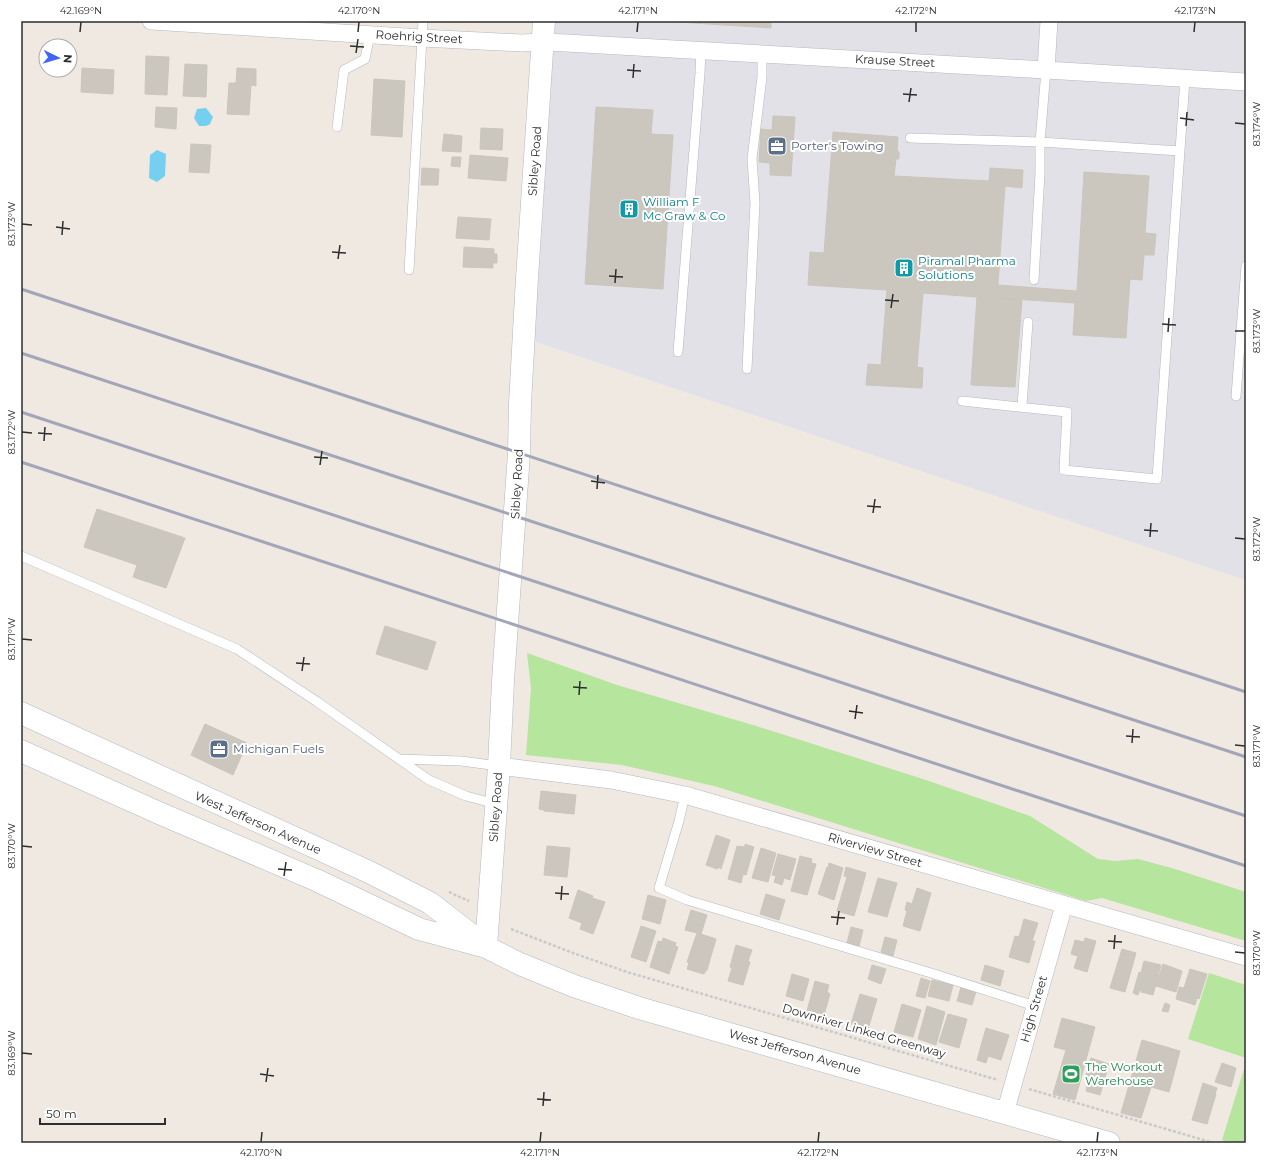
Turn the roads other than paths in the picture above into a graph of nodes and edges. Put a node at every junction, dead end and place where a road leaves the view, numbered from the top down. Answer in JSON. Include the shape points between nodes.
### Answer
{"nodes":[{"id":1,"x":151,"y":21,"type":"edge"},
{"id":2,"x":423,"y":21,"type":"edge"},
{"id":3,"x":1049,"y":21,"type":"edge"},
{"id":4,"x":544,"y":31,"type":"edge"},
{"id":5,"x":370,"y":34,"type":"junction"},
{"id":6,"x":422,"y":38,"type":"junction"},
{"id":7,"x":701,"y":50,"type":"junction"},
{"id":8,"x":762,"y":54,"type":"junction"},
{"id":9,"x":1046,"y":70,"type":"junction"},
{"id":10,"x":1185,"y":78,"type":"junction"},
{"id":11,"x":1246,"y":82,"type":"edge"},
{"id":12,"x":337,"y":127,"type":"dead end"},
{"id":13,"x":910,"y":138,"type":"dead end"},
{"id":14,"x":1040,"y":142,"type":"junction"},
{"id":15,"x":1180,"y":151,"type":"junction"},
{"id":16,"x":1246,"y":266,"type":"edge"},
{"id":17,"x":409,"y":270,"type":"dead end"},
{"id":18,"x":1034,"y":280,"type":"dead end"},
{"id":19,"x":1028,"y":322,"type":"dead end"},
{"id":20,"x":678,"y":352,"type":"dead end"},
{"id":21,"x":747,"y":369,"type":"dead end"},
{"id":22,"x":1236,"y":396,"type":"dead end"},
{"id":23,"x":962,"y":401,"type":"dead end"},
{"id":24,"x":1022,"y":406,"type":"junction"},
{"id":25,"x":21,"y":556,"type":"edge"},
{"id":26,"x":21,"y":714,"type":"edge"},
{"id":27,"x":21,"y":751,"type":"edge"},
{"id":28,"x":399,"y":759,"type":"junction"},
{"id":29,"x":499,"y":766,"type":"junction"},
{"id":30,"x":174,"y":784,"type":"junction"},
{"id":31,"x":685,"y":795,"type":"junction"},
{"id":32,"x":496,"y":804,"type":"junction"},
{"id":33,"x":159,"y":813,"type":"junction"},
{"id":34,"x":1064,"y":905,"type":"junction"},
{"id":35,"x":486,"y":947,"type":"junction"},
{"id":36,"x":1246,"y":957,"type":"edge"},
{"id":37,"x":1036,"y":1006,"type":"junction"},
{"id":38,"x":1005,"y":1113,"type":"junction"},
{"id":39,"x":1109,"y":1143,"type":"edge"}],
"edges":[{"from":1,"to":5,"type":"street","name":"Roehrig Street"},
{"from":2,"to":6,"type":"lane"},
{"from":3,"to":9,"type":"street"},
{"from":4,"to":6,"type":"street","name":"Roehrig Street","via":[[522,43]]},
{"from":4,"to":7,"type":"street","name":"Krause Street"},
{"from":4,"to":29,"type":"main road","name":"Sibley Road"},
{"from":5,"to":6,"type":"street","name":"Roehrig Street"},
{"from":5,"to":12,"type":"lane","via":[[365,59],[344,70]]},
{"from":6,"to":17,"type":"lane"},
{"from":7,"to":8,"type":"street","name":"Krause Street"},
{"from":7,"to":20,"type":"lane"},
{"from":8,"to":9,"type":"street","name":"Krause Street"},
{"from":8,"to":21,"type":"lane","via":[[762,77],[752,159],[756,203]]},
{"from":9,"to":10,"type":"street","name":"Krause Street"},
{"from":9,"to":14,"type":"lane"},
{"from":10,"to":11,"type":"street","name":"Krause Street"},
{"from":10,"to":15,"type":"lane"},
{"from":13,"to":14,"type":"lane"},
{"from":14,"to":15,"type":"lane"},
{"from":14,"to":18,"type":"lane"},
{"from":15,"to":24,"type":"lane","via":[[1157,479],[1064,470],[1067,412]]},
{"from":16,"to":22,"type":"lane"},
{"from":19,"to":24,"type":"lane"},
{"from":23,"to":24,"type":"lane"},
{"from":25,"to":28,"type":"lane","via":[[237,649],[316,700]]},
{"from":26,"to":30,"type":"main road","name":"West Jefferson Avenue"},
{"from":27,"to":33,"type":"main road","name":"West Jefferson Avenue"},
{"from":28,"to":29,"type":"lane","via":[[461,761]]},
{"from":28,"to":32,"type":"lane","via":[[429,780],[466,796]]},
{"from":29,"to":31,"type":"street","name":"Riverview Street","via":[[611,780]]},
{"from":29,"to":32,"type":"main road","name":"Sibley Road"},
{"from":30,"to":33,"type":"main road"},
{"from":30,"to":35,"type":"main road","name":"West Jefferson Avenue","via":[[369,872],[430,903]]},
{"from":31,"to":34,"type":"street","name":"Riverview Street"},
{"from":31,"to":37,"type":"lane","via":[[659,888],[687,900]]},
{"from":32,"to":35,"type":"main road","name":"Sibley Road"},
{"from":33,"to":35,"type":"main road","name":"West Jefferson Avenue","via":[[316,880],[419,929]]},
{"from":34,"to":36,"type":"street","name":"Riverview Street"},
{"from":34,"to":37,"type":"street","name":"High Street"},
{"from":35,"to":38,"type":"main road","name":"West Jefferson Avenue","via":[[520,964],[612,999]]},
{"from":37,"to":38,"type":"street","name":"High Street"},
{"from":38,"to":39,"type":"main road","name":"West Jefferson Avenue"}]}
